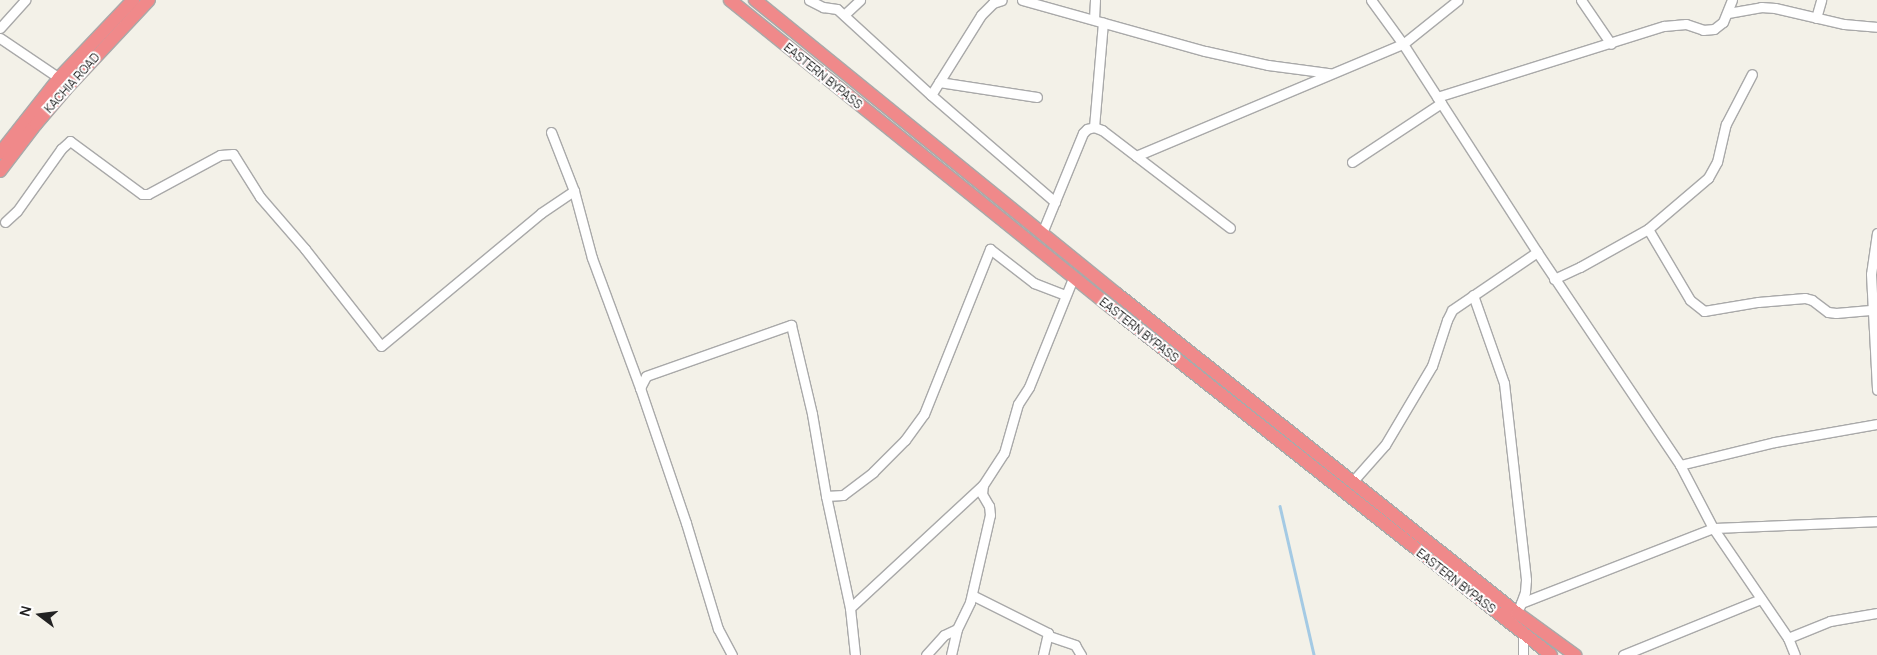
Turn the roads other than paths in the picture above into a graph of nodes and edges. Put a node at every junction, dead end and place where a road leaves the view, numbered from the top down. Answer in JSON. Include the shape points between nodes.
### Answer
{"nodes":[{"id":1,"x":25,"y":0,"type":"edge"},
{"id":2,"x":133,"y":0,"type":"edge"},
{"id":3,"x":730,"y":0,"type":"edge"},
{"id":4,"x":755,"y":0,"type":"edge"},
{"id":5,"x":809,"y":0,"type":"edge"},
{"id":6,"x":860,"y":0,"type":"edge"},
{"id":7,"x":1002,"y":0,"type":"edge"},
{"id":8,"x":1022,"y":0,"type":"edge"},
{"id":9,"x":1095,"y":0,"type":"edge"},
{"id":10,"x":1371,"y":0,"type":"edge"},
{"id":11,"x":1458,"y":0,"type":"edge"},
{"id":12,"x":1581,"y":0,"type":"edge"},
{"id":13,"x":1732,"y":0,"type":"edge"},
{"id":14,"x":1820,"y":0,"type":"edge"},
{"id":15,"x":148,"y":1,"type":"edge"},
{"id":16,"x":839,"y":8,"type":"edge"},
{"id":17,"x":1728,"y":12,"type":"junction"},
{"id":18,"x":1816,"y":18,"type":"junction"},
{"id":19,"x":1098,"y":21,"type":"junction"},
{"id":20,"x":1877,"y":27,"type":"edge"},
{"id":21,"x":0,"y":28,"type":"edge"},
{"id":22,"x":0,"y":38,"type":"edge"},
{"id":23,"x":1403,"y":44,"type":"junction"},
{"id":24,"x":1610,"y":44,"type":"junction"},
{"id":25,"x":1332,"y":73,"type":"junction"},
{"id":26,"x":1752,"y":74,"type":"dead end"},
{"id":27,"x":59,"y":78,"type":"junction"},
{"id":28,"x":939,"y":82,"type":"junction"},
{"id":29,"x":931,"y":95,"type":"junction"},
{"id":30,"x":1037,"y":97,"type":"dead end"},
{"id":31,"x":1439,"y":100,"type":"junction"},
{"id":32,"x":1094,"y":127,"type":"junction"},
{"id":33,"x":552,"y":132,"type":"dead end"},
{"id":34,"x":0,"y":153,"type":"edge"},
{"id":35,"x":1136,"y":156,"type":"junction"},
{"id":36,"x":1352,"y":162,"type":"dead end"},
{"id":37,"x":0,"y":171,"type":"edge"},
{"id":38,"x":574,"y":191,"type":"junction"},
{"id":39,"x":1055,"y":202,"type":"junction"},
{"id":40,"x":5,"y":222,"type":"dead end"},
{"id":41,"x":1230,"y":228,"type":"dead end"},
{"id":42,"x":1648,"y":229,"type":"junction"},
{"id":43,"x":1042,"y":233,"type":"junction"},
{"id":44,"x":1876,"y":239,"type":"edge"},
{"id":45,"x":1537,"y":252,"type":"junction"},
{"id":46,"x":1073,"y":278,"type":"junction"},
{"id":47,"x":1554,"y":279,"type":"junction"},
{"id":48,"x":1474,"y":295,"type":"junction"},
{"id":49,"x":1065,"y":296,"type":"junction"},
{"id":50,"x":1873,"y":310,"type":"junction"},
{"id":51,"x":640,"y":388,"type":"junction"},
{"id":52,"x":1877,"y":390,"type":"edge"},
{"id":53,"x":1877,"y":424,"type":"edge"},
{"id":54,"x":1680,"y":466,"type":"junction"},
{"id":55,"x":1353,"y":481,"type":"junction"},
{"id":56,"x":983,"y":485,"type":"junction"},
{"id":57,"x":826,"y":496,"type":"junction"},
{"id":58,"x":1877,"y":522,"type":"edge"},
{"id":59,"x":1713,"y":528,"type":"junction"},
{"id":60,"x":972,"y":595,"type":"junction"},
{"id":61,"x":1761,"y":599,"type":"junction"},
{"id":62,"x":850,"y":608,"type":"junction"},
{"id":63,"x":1519,"y":608,"type":"junction"},
{"id":64,"x":1877,"y":613,"type":"edge"},
{"id":65,"x":957,"y":629,"type":"junction"},
{"id":66,"x":1523,"y":634,"type":"junction"},
{"id":67,"x":1049,"y":636,"type":"junction"},
{"id":68,"x":1788,"y":638,"type":"junction"},
{"id":69,"x":732,"y":655,"type":"edge"},
{"id":70,"x":855,"y":655,"type":"edge"},
{"id":71,"x":926,"y":655,"type":"edge"},
{"id":72,"x":951,"y":655,"type":"edge"},
{"id":73,"x":1043,"y":655,"type":"edge"},
{"id":74,"x":1081,"y":655,"type":"edge"},
{"id":75,"x":1523,"y":655,"type":"edge"},
{"id":76,"x":1551,"y":655,"type":"edge"},
{"id":77,"x":1575,"y":655,"type":"edge"},
{"id":78,"x":1623,"y":655,"type":"edge"},
{"id":79,"x":1796,"y":655,"type":"edge"}],
"edges":[{"from":1,"to":21,"type":"street"},
{"from":2,"to":27,"type":"highway","name":"KACHIA ROAD"},
{"from":3,"to":46,"type":"highway","name":"EASTERN BYPASS"},
{"from":4,"to":43,"type":"highway","name":"EASTERN BYPASS"},
{"from":5,"to":16,"type":"street","via":[[822,7]]},
{"from":6,"to":16,"type":"street"},
{"from":7,"to":28,"type":"street","via":[[993,3],[981,15]]},
{"from":8,"to":19,"type":"street"},
{"from":9,"to":19,"type":"street"},
{"from":10,"to":23,"type":"street"},
{"from":11,"to":23,"type":"street"},
{"from":12,"to":24,"type":"street"},
{"from":13,"to":17,"type":"street"},
{"from":14,"to":18,"type":"street"},
{"from":15,"to":37,"type":"highway","name":"KACHIA ROAD","via":[[64,90]]},
{"from":16,"to":29,"type":"street"},
{"from":17,"to":18,"type":"street","via":[[1768,8]]},
{"from":17,"to":24,"type":"street","via":[[1723,22],[1714,28],[1702,30],[1677,24]]},
{"from":18,"to":20,"type":"street"},
{"from":19,"to":25,"type":"street","via":[[1259,63]]},
{"from":19,"to":32,"type":"street"},
{"from":22,"to":27,"type":"street"},
{"from":23,"to":25,"type":"street"},
{"from":23,"to":31,"type":"street"},
{"from":24,"to":31,"type":"street"},
{"from":25,"to":35,"type":"street"},
{"from":26,"to":42,"type":"street","via":[[1726,124],[1717,162],[1708,178]]},
{"from":27,"to":34,"type":"highway","name":"KACHIA ROAD"},
{"from":28,"to":29,"type":"street"},
{"from":28,"to":30,"type":"street"},
{"from":29,"to":39,"type":"street"},
{"from":31,"to":36,"type":"street"},
{"from":31,"to":45,"type":"street"},
{"from":32,"to":35,"type":"street"},
{"from":32,"to":39,"type":"street","via":[[1083,133]]},
{"from":33,"to":38,"type":"street"},
{"from":35,"to":41,"type":"street"},
{"from":38,"to":40,"type":"street","via":[[541,213],[381,346],[260,197],[233,154],[220,155],[148,194],[142,194],[70,141]]},
{"from":38,"to":51,"type":"street","via":[[592,258]]},
{"from":39,"to":43,"type":"street"},
{"from":42,"to":47,"type":"street"},
{"from":42,"to":50,"type":"street","via":[[1690,300],[1704,311],[1805,298],[1828,312]]},
{"from":43,"to":55,"type":"highway","name":"EASTERN BYPASS"},
{"from":44,"to":50,"type":"street","via":[[1871,268]]},
{"from":45,"to":47,"type":"street"},
{"from":45,"to":48,"type":"street"},
{"from":46,"to":49,"type":"street"},
{"from":46,"to":66,"type":"highway","name":"EASTERN BYPASS"},
{"from":47,"to":54,"type":"street"},
{"from":48,"to":55,"type":"street","via":[[1452,310],[1432,366],[1385,445]]},
{"from":48,"to":63,"type":"street","via":[[1504,383],[1526,580]]},
{"from":49,"to":56,"type":"street","via":[[1029,387],[1018,404],[1004,453]]},
{"from":49,"to":57,"type":"street","via":[[1034,283],[990,249],[924,414],[905,440],[873,472],[843,495]]},
{"from":50,"to":52,"type":"street"},
{"from":51,"to":57,"type":"street","via":[[646,376],[791,325],[812,414]]},
{"from":51,"to":69,"type":"street","via":[[718,629]]},
{"from":53,"to":54,"type":"street","via":[[1775,442]]},
{"from":54,"to":59,"type":"street"},
{"from":55,"to":63,"type":"highway","name":"EASTERN BYPASS"},
{"from":56,"to":60,"type":"street","via":[[982,494],[990,515]]},
{"from":56,"to":62,"type":"street"},
{"from":57,"to":62,"type":"street"},
{"from":58,"to":59,"type":"street"},
{"from":59,"to":61,"type":"street"},
{"from":59,"to":63,"type":"street"},
{"from":60,"to":65,"type":"street"},
{"from":60,"to":67,"type":"street","via":[[1042,628]]},
{"from":61,"to":68,"type":"street"},
{"from":61,"to":78,"type":"street"},
{"from":62,"to":70,"type":"street"},
{"from":63,"to":77,"type":"highway","name":"EASTERN BYPASS"},
{"from":64,"to":68,"type":"street","via":[[1830,621]]},
{"from":65,"to":71,"type":"street","via":[[944,635]]},
{"from":65,"to":72,"type":"street"},
{"from":66,"to":75,"type":"street"},
{"from":66,"to":76,"type":"highway","name":"EASTERN BYPASS"},
{"from":67,"to":73,"type":"street"},
{"from":67,"to":74,"type":"street","via":[[1075,645]]},
{"from":68,"to":79,"type":"street"}]}
